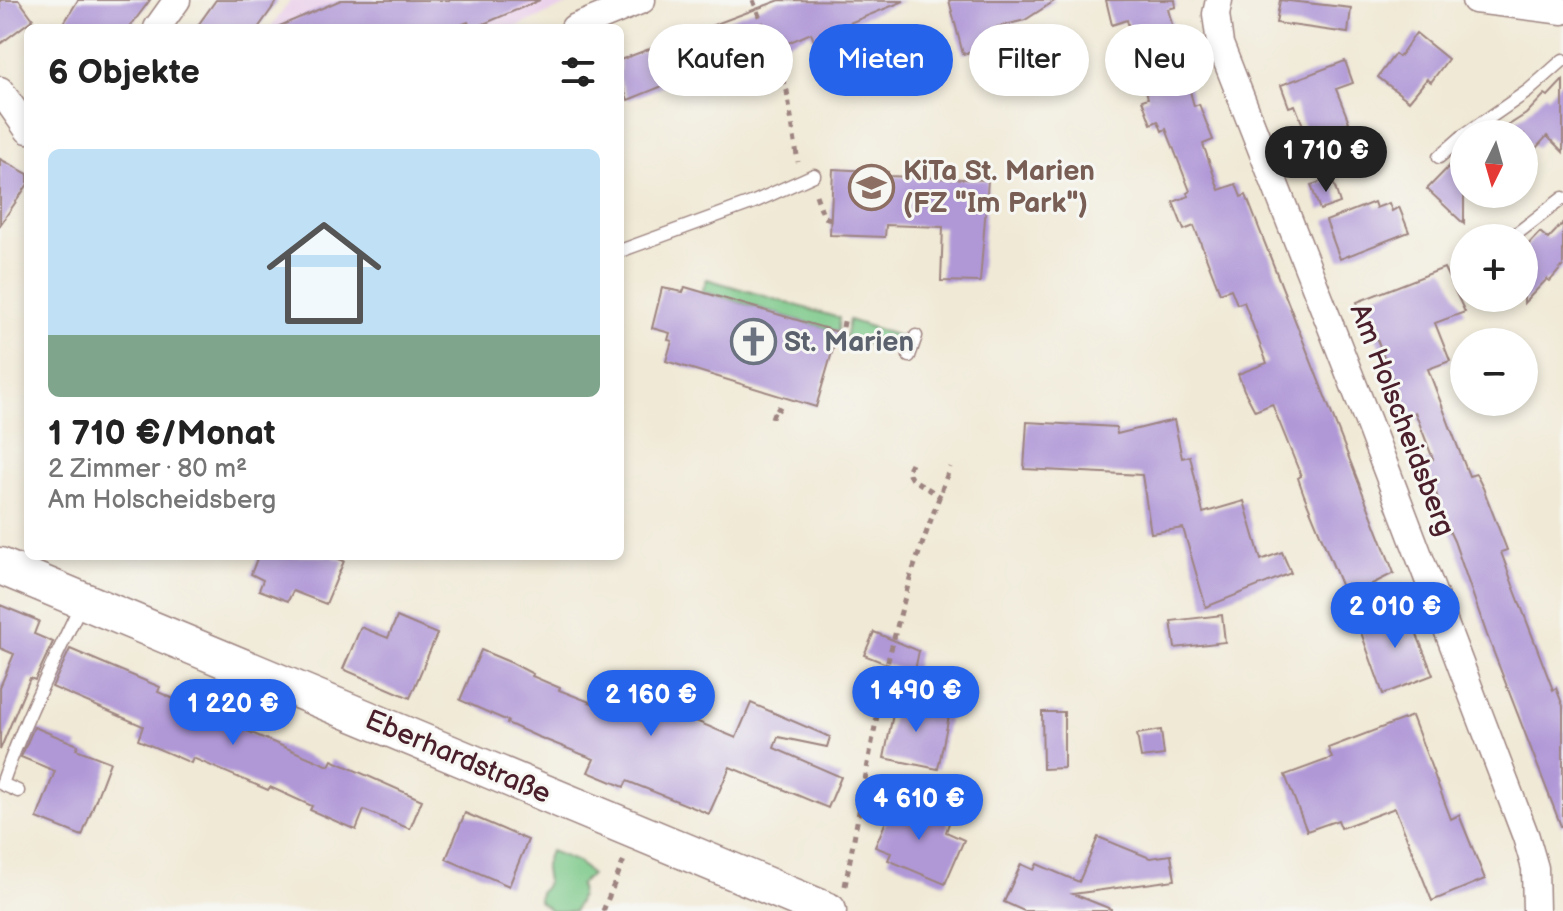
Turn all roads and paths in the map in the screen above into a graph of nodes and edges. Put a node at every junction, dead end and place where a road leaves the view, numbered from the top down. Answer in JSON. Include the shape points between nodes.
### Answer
{"nodes":[{"id":1,"x":177,"y":0,"type":"edge"},
{"id":2,"x":642,"y":0,"type":"edge"},
{"id":3,"x":753,"y":0,"type":"edge"},
{"id":4,"x":1219,"y":0,"type":"edge"},
{"id":5,"x":1475,"y":0,"type":"edge"},
{"id":6,"x":1563,"y":11,"type":"edge"},
{"id":7,"x":160,"y":24,"type":"edge"},
{"id":8,"x":584,"y":24,"type":"edge"},
{"id":9,"x":1563,"y":60,"type":"edge"},
{"id":10,"x":0,"y":90,"type":"edge"},
{"id":11,"x":0,"y":120,"type":"edge"},
{"id":12,"x":1486,"y":120,"type":"edge"},
{"id":13,"x":24,"y":125,"type":"edge"},
{"id":14,"x":24,"y":129,"type":"edge"},
{"id":15,"x":1450,"y":148,"type":"edge"},
{"id":16,"x":1439,"y":157,"type":"dead end"},
{"id":17,"x":814,"y":175,"type":"dead end"},
{"id":18,"x":802,"y":182,"type":"junction"},
{"id":19,"x":1563,"y":198,"type":"edge"},
{"id":20,"x":831,"y":219,"type":"dead end"},
{"id":21,"x":1529,"y":224,"type":"edge"},
{"id":22,"x":624,"y":249,"type":"edge"},
{"id":23,"x":845,"y":316,"type":"dead end"},
{"id":24,"x":916,"y":336,"type":"dead end"},
{"id":25,"x":841,"y":339,"type":"dead end"},
{"id":26,"x":909,"y":356,"type":"dead end"},
{"id":27,"x":781,"y":410,"type":"dead end"},
{"id":28,"x":772,"y":418,"type":"dead end"},
{"id":29,"x":911,"y":463,"type":"dead end"},
{"id":30,"x":950,"y":467,"type":"dead end"},
{"id":31,"x":941,"y":497,"type":"junction"},
{"id":32,"x":0,"y":566,"type":"edge"},
{"id":33,"x":84,"y":599,"type":"junction"},
{"id":34,"x":18,"y":791,"type":"dead end"},
{"id":35,"x":618,"y":876,"type":"dead end"},
{"id":36,"x":835,"y":905,"type":"edge"},
{"id":37,"x":603,"y":911,"type":"edge"},
{"id":38,"x":1536,"y":911,"type":"edge"}],
"edges":[{"from":1,"to":7,"type":"street"},
{"from":2,"to":8,"type":"street"},
{"from":3,"to":18,"type":"path","via":[[787,91]]},
{"from":4,"to":38,"type":"street","name":"Am Holscheidsberg","via":[[1220,44],[1526,837],[1535,868]]},
{"from":5,"to":6,"type":"street"},
{"from":9,"to":12,"type":"lane"},
{"from":10,"to":13,"type":"street"},
{"from":11,"to":14,"type":"street"},
{"from":15,"to":16,"type":"lane"},
{"from":17,"to":18,"type":"lane"},
{"from":18,"to":20,"type":"path","via":[[812,185],[824,217]]},
{"from":18,"to":22,"type":"lane"},
{"from":19,"to":21,"type":"lane"},
{"from":23,"to":25,"type":"path"},
{"from":24,"to":26,"type":"lane"},
{"from":27,"to":28,"type":"path","via":[[776,407]]},
{"from":29,"to":31,"type":"path","via":[[911,478]]},
{"from":30,"to":31,"type":"path"},
{"from":31,"to":36,"type":"path","via":[[910,578],[886,668]]},
{"from":32,"to":33,"type":"main road","name":"Eberhardstraße"},
{"from":33,"to":34,"type":"lane","via":[[14,748],[2,784]]},
{"from":33,"to":36,"type":"main road","name":"Eberhardstraße"},
{"from":35,"to":37,"type":"path"}]}
